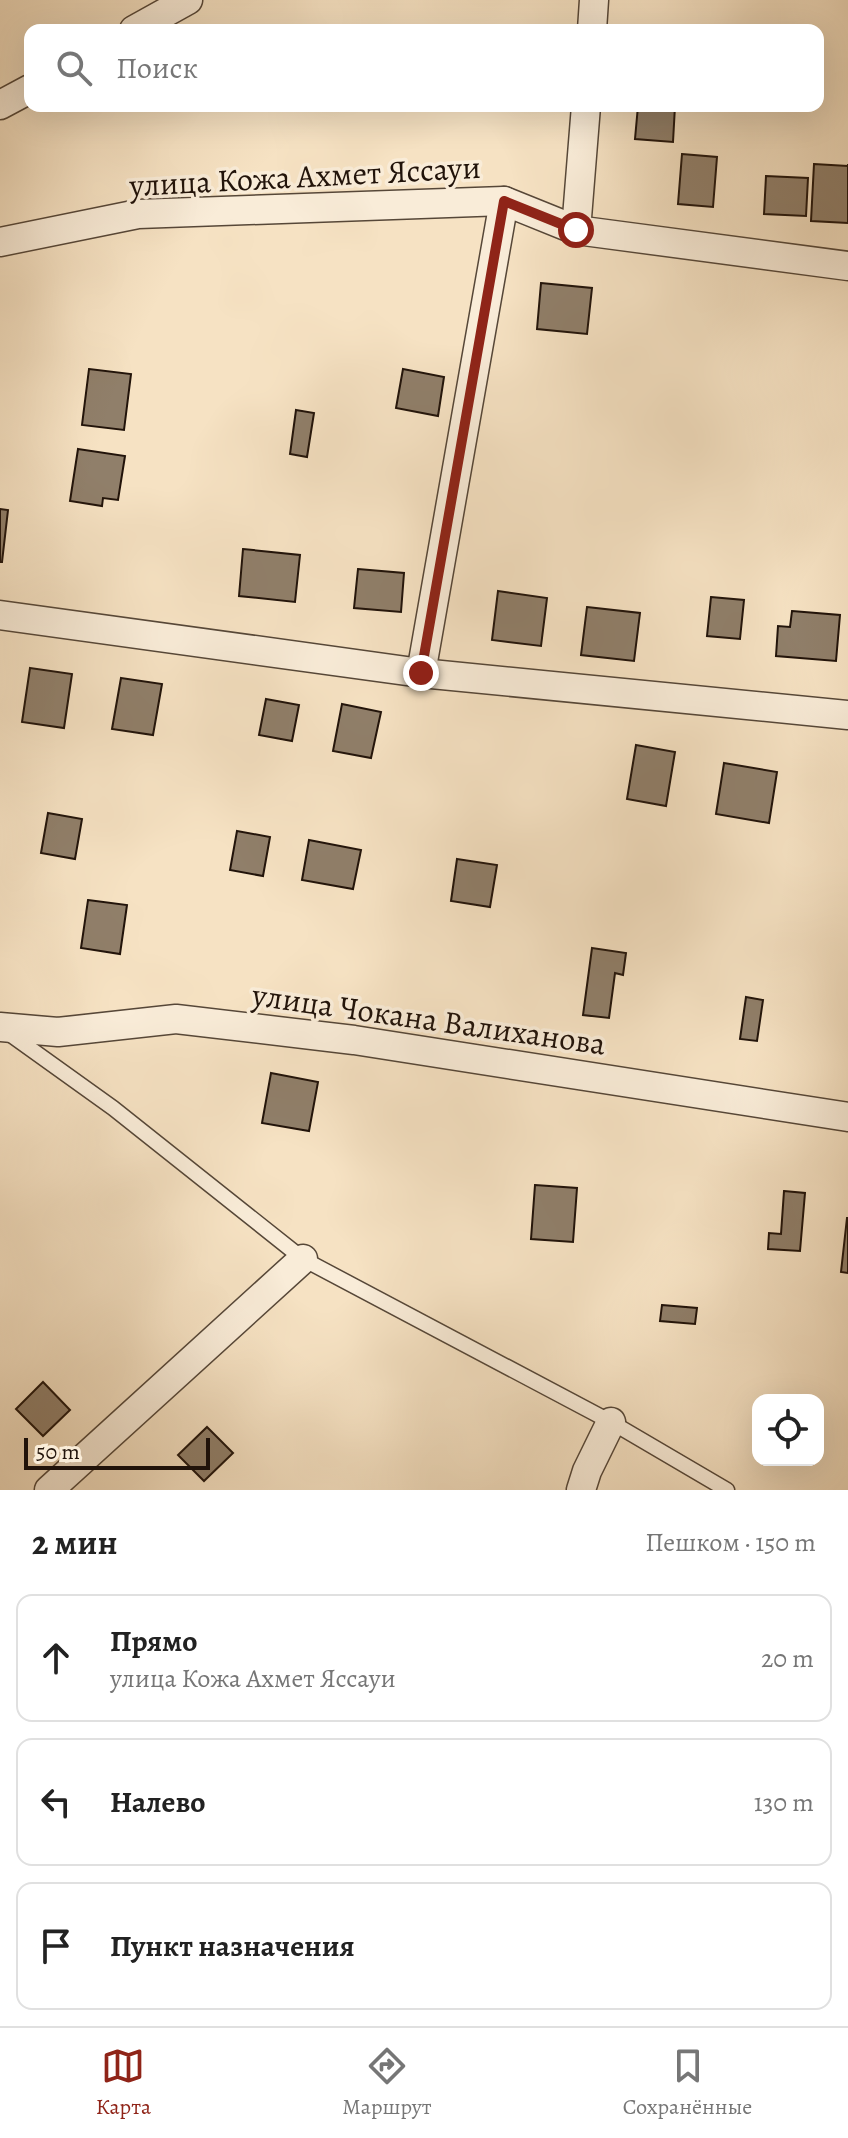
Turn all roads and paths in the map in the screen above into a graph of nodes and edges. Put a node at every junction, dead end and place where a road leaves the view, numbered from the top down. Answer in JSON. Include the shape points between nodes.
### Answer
{"nodes":[{"id":1,"x":188,"y":0,"type":"edge"},
{"id":2,"x":594,"y":0,"type":"edge"},
{"id":3,"x":145,"y":24,"type":"edge"},
{"id":4,"x":592,"y":24,"type":"edge"},
{"id":5,"x":24,"y":92,"type":"edge"},
{"id":6,"x":0,"y":105,"type":"edge"},
{"id":7,"x":586,"y":112,"type":"edge"},
{"id":8,"x":504,"y":201,"type":"junction"},
{"id":9,"x":576,"y":230,"type":"junction"},
{"id":10,"x":0,"y":242,"type":"edge"},
{"id":11,"x":848,"y":266,"type":"edge"},
{"id":12,"x":0,"y":615,"type":"edge"},
{"id":13,"x":421,"y":673,"type":"junction"},
{"id":14,"x":848,"y":715,"type":"edge"},
{"id":15,"x":1,"y":1028,"type":"edge"},
{"id":16,"x":848,"y":1117,"type":"edge"},
{"id":17,"x":303,"y":1259,"type":"junction"},
{"id":18,"x":611,"y":1422,"type":"junction"},
{"id":19,"x":49,"y":1490,"type":"edge"},
{"id":20,"x":581,"y":1490,"type":"edge"},
{"id":21,"x":727,"y":1490,"type":"edge"}],
"edges":[{"from":1,"to":3,"type":"street"},
{"from":2,"to":4,"type":"street"},
{"from":5,"to":6,"type":"street"},
{"from":7,"to":9,"type":"street"},
{"from":8,"to":9,"type":"street","name":"улица Кожа Ахмет Яссауи"},
{"from":8,"to":10,"type":"street","name":"улица Кожа Ахмет Яссауи","via":[[138,214]]},
{"from":8,"to":13,"type":"street"},
{"from":9,"to":11,"type":"street","name":"улица Кожа Ахмет Яссауи"},
{"from":12,"to":13,"type":"street"},
{"from":13,"to":14,"type":"street"},
{"from":15,"to":16,"type":"street","name":"улица Чокана Валиханова","via":[[58,1032],[176,1019],[354,1040]]},
{"from":15,"to":17,"type":"lane","via":[[113,1108]]},
{"from":17,"to":18,"type":"lane"},
{"from":17,"to":19,"type":"street"},
{"from":18,"to":20,"type":"street"},
{"from":18,"to":21,"type":"lane"}]}
